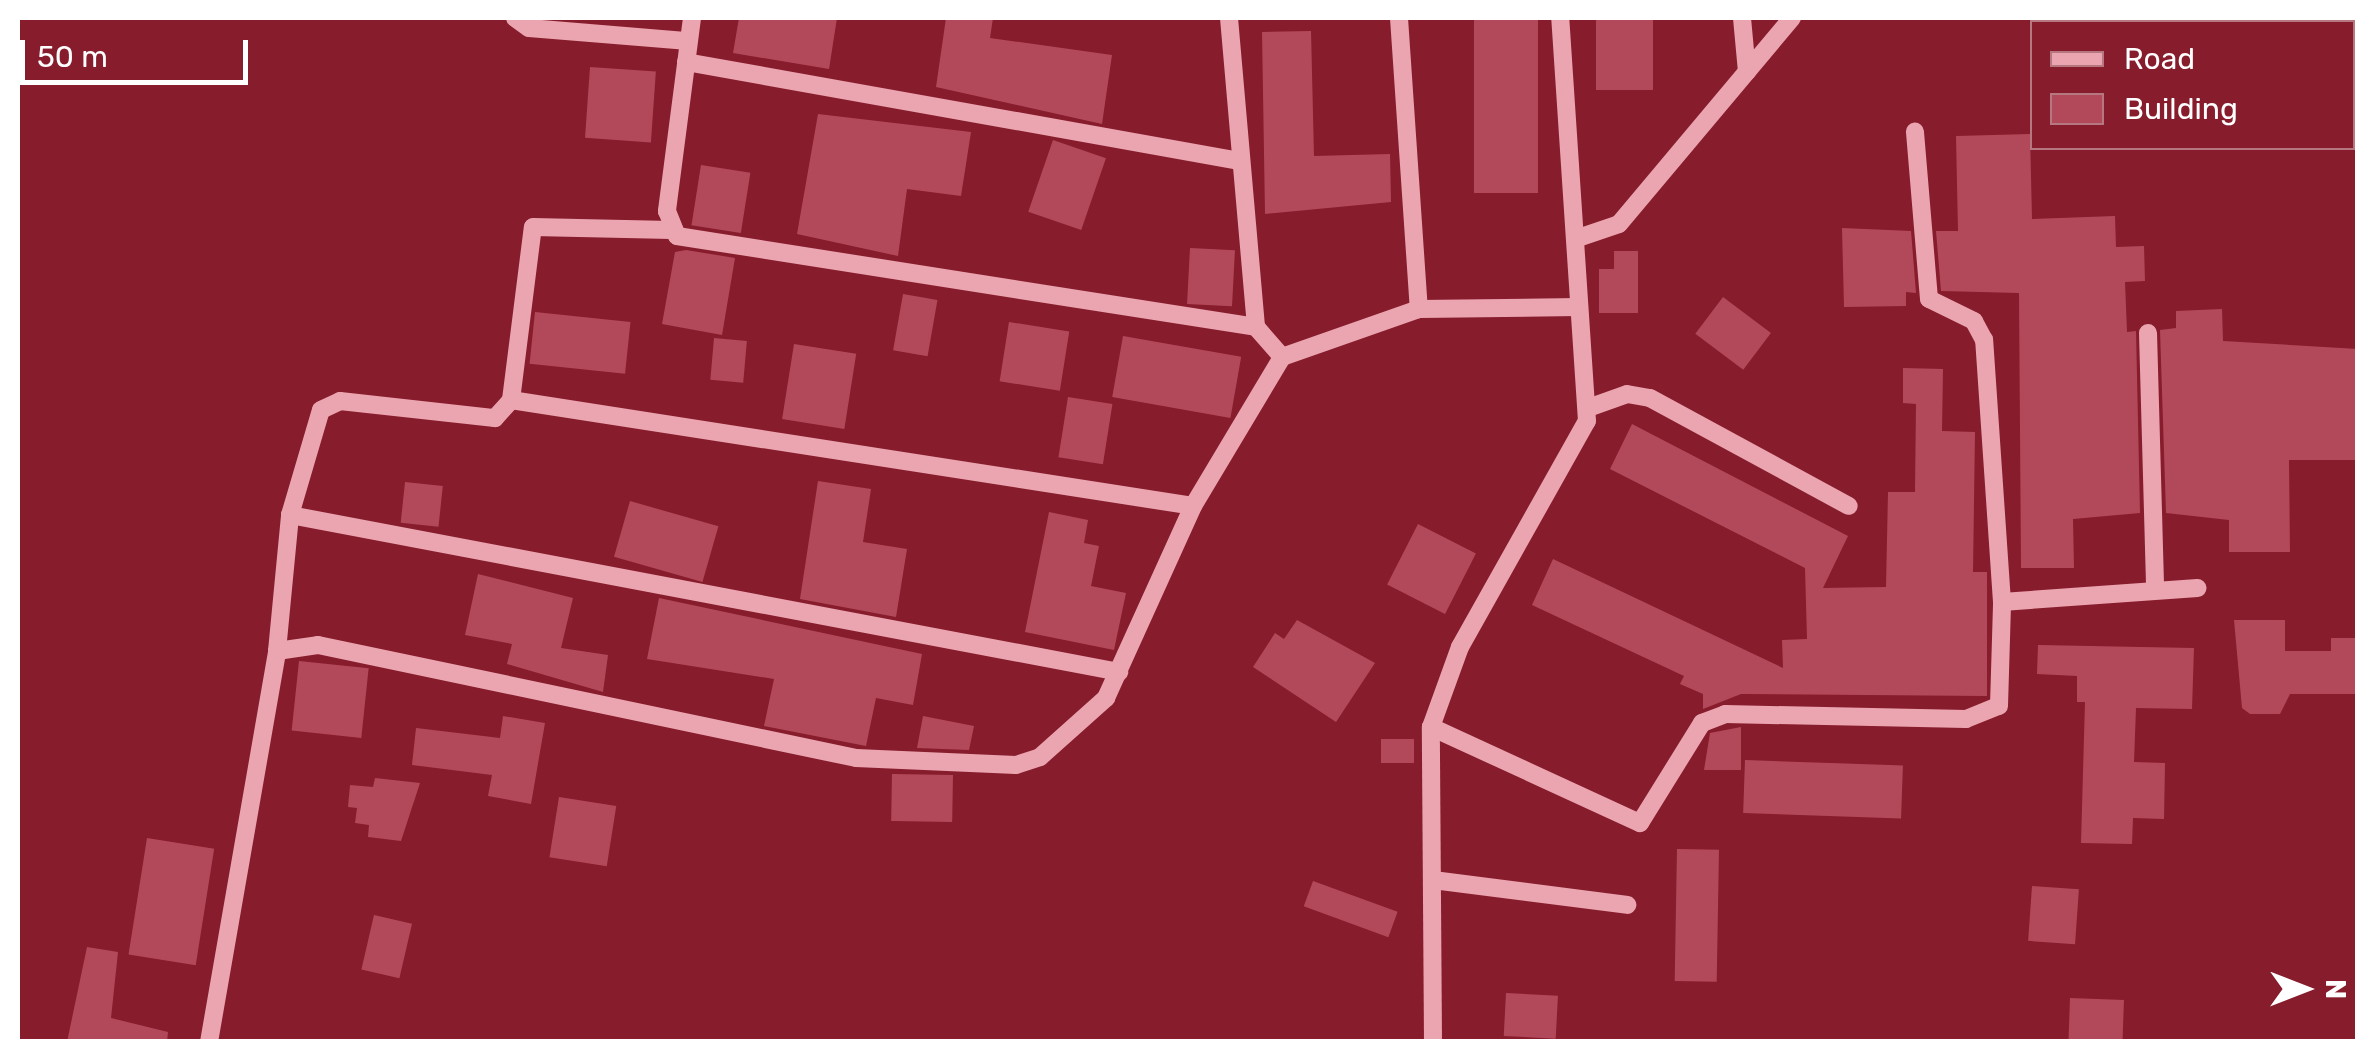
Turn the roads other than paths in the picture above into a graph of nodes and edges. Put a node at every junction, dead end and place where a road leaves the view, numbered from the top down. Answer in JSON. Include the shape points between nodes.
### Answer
{"nodes":[{"id":1,"x":515,"y":18,"type":"edge"},
{"id":2,"x":692,"y":18,"type":"edge"},
{"id":3,"x":1229,"y":18,"type":"edge"},
{"id":4,"x":1400,"y":18,"type":"edge"},
{"id":5,"x":1560,"y":18,"type":"edge"},
{"id":6,"x":1742,"y":18,"type":"edge"},
{"id":7,"x":1792,"y":18,"type":"edge"},
{"id":8,"x":688,"y":41,"type":"junction"},
{"id":9,"x":686,"y":62,"type":"junction"},
{"id":10,"x":1747,"y":72,"type":"junction"},
{"id":11,"x":1915,"y":132,"type":"dead end"},
{"id":12,"x":1240,"y":161,"type":"junction"},
{"id":13,"x":672,"y":230,"type":"junction"},
{"id":14,"x":1575,"y":239,"type":"junction"},
{"id":15,"x":1579,"y":307,"type":"junction"},
{"id":16,"x":1419,"y":309,"type":"junction"},
{"id":17,"x":1256,"y":328,"type":"junction"},
{"id":18,"x":2148,"y":334,"type":"dead end"},
{"id":19,"x":1282,"y":356,"type":"junction"},
{"id":20,"x":510,"y":400,"type":"junction"},
{"id":21,"x":1590,"y":400,"type":"junction"},
{"id":22,"x":1193,"y":506,"type":"junction"},
{"id":23,"x":1849,"y":506,"type":"dead end"},
{"id":24,"x":290,"y":515,"type":"junction"},
{"id":25,"x":2155,"y":586,"type":"junction"},
{"id":26,"x":2197,"y":588,"type":"dead end"},
{"id":27,"x":2002,"y":602,"type":"junction"},
{"id":28,"x":277,"y":651,"type":"junction"},
{"id":29,"x":1119,"y":672,"type":"junction"},
{"id":30,"x":1430,"y":728,"type":"junction"},
{"id":31,"x":1432,"y":880,"type":"junction"},
{"id":32,"x":1627,"y":905,"type":"dead end"},
{"id":33,"x":209,"y":1042,"type":"edge"},
{"id":34,"x":1433,"y":1042,"type":"edge"}],
"edges":[{"from":1,"to":8,"type":"street","via":[[529,28]]},
{"from":2,"to":8,"type":"street"},
{"from":3,"to":12,"type":"street"},
{"from":4,"to":16,"type":"street"},
{"from":5,"to":14,"type":"street"},
{"from":6,"to":10,"type":"street"},
{"from":7,"to":10,"type":"street"},
{"from":8,"to":9,"type":"street"},
{"from":9,"to":12,"type":"street"},
{"from":9,"to":13,"type":"street"},
{"from":10,"to":14,"type":"street","via":[[1618,224]]},
{"from":11,"to":27,"type":"street","via":[[1929,299],[1974,321],[1984,340]]},
{"from":12,"to":17,"type":"street"},
{"from":13,"to":17,"type":"street"},
{"from":13,"to":20,"type":"street","via":[[533,227]]},
{"from":14,"to":15,"type":"street"},
{"from":15,"to":16,"type":"street"},
{"from":15,"to":21,"type":"street"},
{"from":16,"to":19,"type":"street"},
{"from":17,"to":19,"type":"street"},
{"from":18,"to":25,"type":"street"},
{"from":19,"to":22,"type":"street"},
{"from":20,"to":22,"type":"street"},
{"from":20,"to":24,"type":"street","via":[[496,418],[478,420],[330,403]]},
{"from":21,"to":23,"type":"street","via":[[1650,398]]},
{"from":21,"to":30,"type":"street","via":[[1460,647]]},
{"from":22,"to":29,"type":"street"},
{"from":24,"to":28,"type":"street"},
{"from":24,"to":29,"type":"street"},
{"from":25,"to":26,"type":"street"},
{"from":25,"to":27,"type":"street"},
{"from":27,"to":30,"type":"street","via":[[1999,706],[1989,713],[1724,714],[1702,723],[1640,822]]},
{"from":28,"to":29,"type":"street","via":[[318,645],[856,758],[987,766],[1040,756],[1106,698]]},
{"from":28,"to":33,"type":"street"},
{"from":30,"to":31,"type":"street"},
{"from":31,"to":32,"type":"street"},
{"from":31,"to":34,"type":"street"}]}
